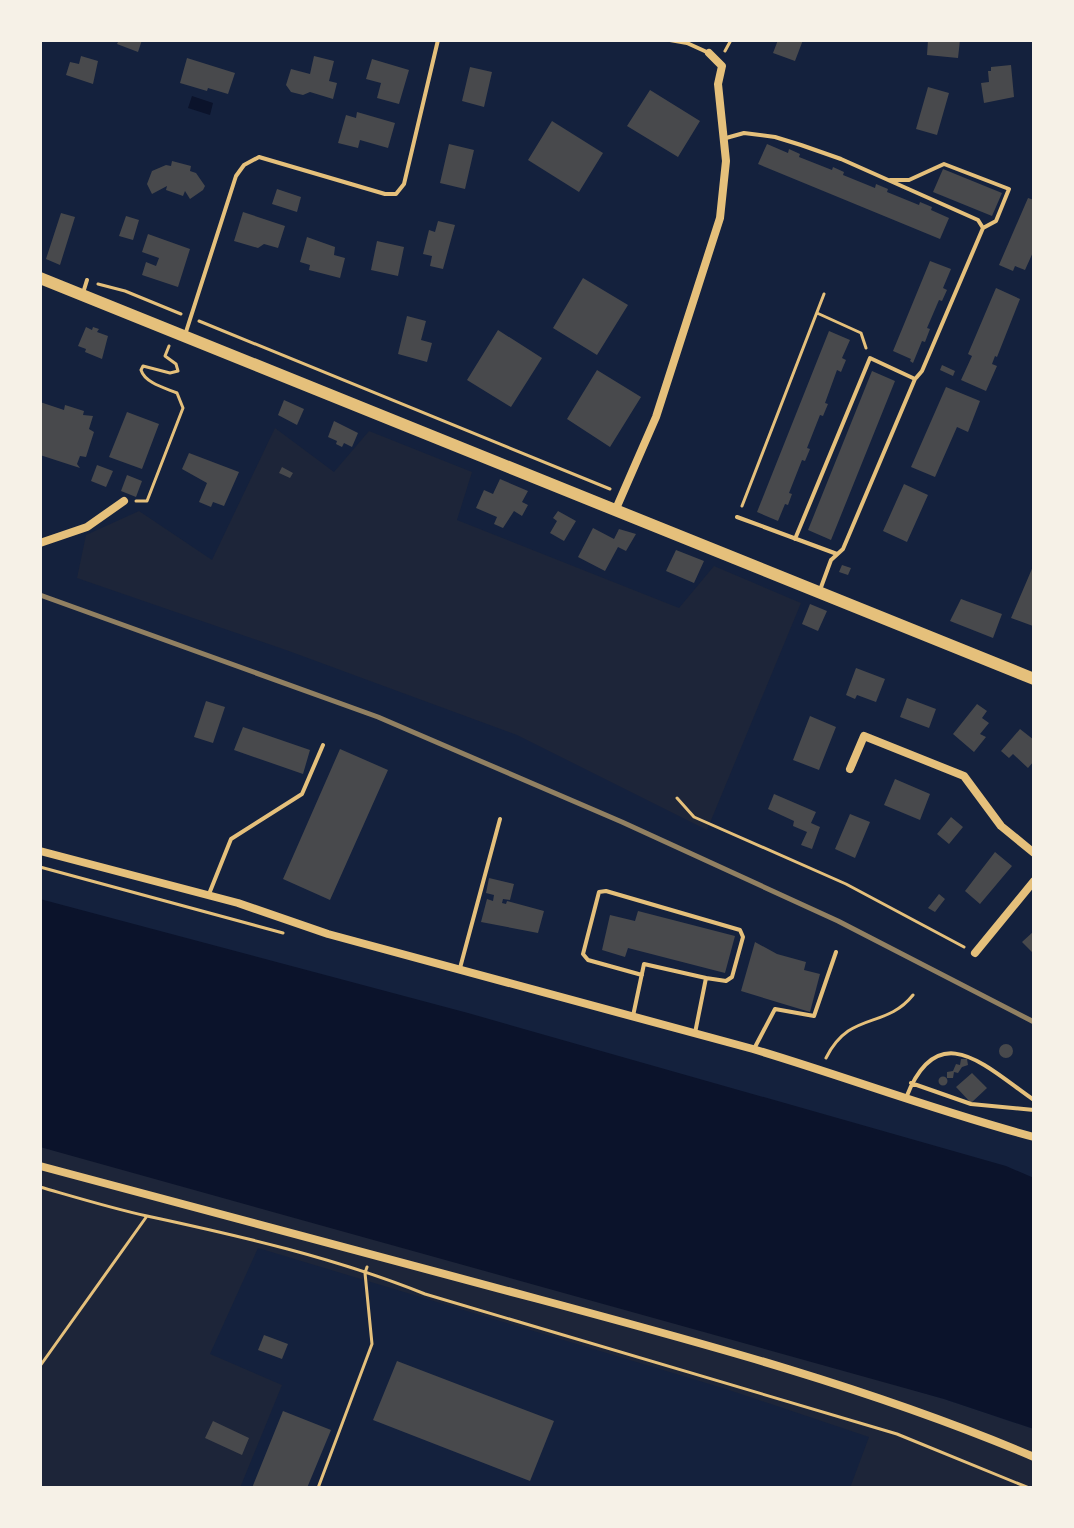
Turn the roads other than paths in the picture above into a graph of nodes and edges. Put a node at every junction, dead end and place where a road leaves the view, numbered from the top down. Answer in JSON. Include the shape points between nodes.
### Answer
{"nodes":[{"id":1,"x":438,"y":40,"type":"edge"},
{"id":2,"x":670,"y":40,"type":"edge"},
{"id":3,"x":709,"y":53,"type":"joint"},
{"id":4,"x":724,"y":139,"type":"junction"},
{"id":5,"x":888,"y":180,"type":"junction"},
{"id":6,"x":983,"y":228,"type":"junction"},
{"id":7,"x":40,"y":278,"type":"edge"},
{"id":8,"x":87,"y":280,"type":"road end"},
{"id":9,"x":82,"y":295,"type":"junction"},
{"id":10,"x":184,"y":337,"type":"junction"},
{"id":11,"x":915,"y":379,"type":"junction"},
{"id":12,"x":124,"y":501,"type":"road end"},
{"id":13,"x":615,"y":511,"type":"junction"},
{"id":14,"x":737,"y":517,"type":"road end"},
{"id":15,"x":795,"y":539,"type":"junction"},
{"id":16,"x":40,"y":543,"type":"edge"},
{"id":17,"x":837,"y":554,"type":"junction"},
{"id":18,"x":819,"y":593,"type":"junction"},
{"id":19,"x":1033,"y":676,"type":"edge"},
{"id":20,"x":323,"y":745,"type":"dead end"},
{"id":21,"x":850,"y":769,"type":"dead end"},
{"id":22,"x":500,"y":819,"type":"dead end"},
{"id":23,"x":40,"y":851,"type":"edge"},
{"id":24,"x":1034,"y":853,"type":"edge"},
{"id":25,"x":1034,"y":881,"type":"edge"},
{"id":26,"x":208,"y":896,"type":"junction"},
{"id":27,"x":836,"y":952,"type":"dead end"},
{"id":28,"x":975,"y":953,"type":"road end"},
{"id":29,"x":459,"y":970,"type":"junction"},
{"id":30,"x":642,"y":975,"type":"junction"},
{"id":31,"x":706,"y":978,"type":"junction"},
{"id":32,"x":633,"y":1016,"type":"junction"},
{"id":33,"x":695,"y":1033,"type":"junction"},
{"id":34,"x":753,"y":1049,"type":"junction"},
{"id":35,"x":911,"y":1083,"type":"junction"},
{"id":36,"x":905,"y":1099,"type":"junction"},
{"id":37,"x":1034,"y":1100,"type":"edge"},
{"id":38,"x":1034,"y":1110,"type":"edge"},
{"id":39,"x":1034,"y":1137,"type":"edge"},
{"id":40,"x":40,"y":1166,"type":"edge"},
{"id":41,"x":1034,"y":1457,"type":"edge"}],
"edges":[{"from":1,"to":10,"type":"lane","via":[[400,190],[385,194],[259,157],[247,162],[236,176]]},
{"from":2,"to":3,"type":"lane"},
{"from":3,"to":4,"type":"street","via":[[722,66],[718,84]]},
{"from":4,"to":5,"type":"lane","via":[[744,133],[775,137]]},
{"from":4,"to":13,"type":"street","via":[[720,218],[656,417]]},
{"from":5,"to":6,"type":"lane","via":[[970,216]]},
{"from":5,"to":6,"type":"lane","via":[[909,180],[944,164],[1009,189],[996,221]]},
{"from":6,"to":11,"type":"lane"},
{"from":7,"to":9,"type":"main road"},
{"from":8,"to":9,"type":"lane"},
{"from":9,"to":10,"type":"main road"},
{"from":10,"to":13,"type":"main road"},
{"from":11,"to":15,"type":"lane","via":[[870,358]]},
{"from":11,"to":17,"type":"lane"},
{"from":12,"to":16,"type":"street","via":[[87,527]]},
{"from":13,"to":18,"type":"main road"},
{"from":14,"to":15,"type":"lane"},
{"from":15,"to":17,"type":"lane"},
{"from":17,"to":18,"type":"lane"},
{"from":18,"to":19,"type":"main road"},
{"from":20,"to":26,"type":"lane","via":[[302,794],[231,839]]},
{"from":21,"to":24,"type":"street","via":[[864,736],[964,776],[1001,826]]},
{"from":22,"to":29,"type":"lane"},
{"from":23,"to":26,"type":"street"},
{"from":25,"to":28,"type":"street"},
{"from":26,"to":29,"type":"street"},
{"from":27,"to":34,"type":"lane","via":[[814,1016],[775,1009]]},
{"from":29,"to":32,"type":"street"},
{"from":30,"to":31,"type":"lane","via":[[644,964]]},
{"from":30,"to":31,"type":"lane","via":[[583,954],[599,892],[740,930],[743,937],[732,977]]},
{"from":30,"to":32,"type":"lane"},
{"from":31,"to":33,"type":"lane"},
{"from":32,"to":33,"type":"street"},
{"from":33,"to":34,"type":"street"},
{"from":34,"to":36,"type":"street"},
{"from":35,"to":36,"type":"lane"},
{"from":35,"to":37,"type":"lane","via":[[936,1057],[966,1054]]},
{"from":35,"to":38,"type":"lane","via":[[971,1104]]},
{"from":36,"to":39,"type":"street"},
{"from":40,"to":41,"type":"street","via":[[801,1373],[930,1414]]}]}
